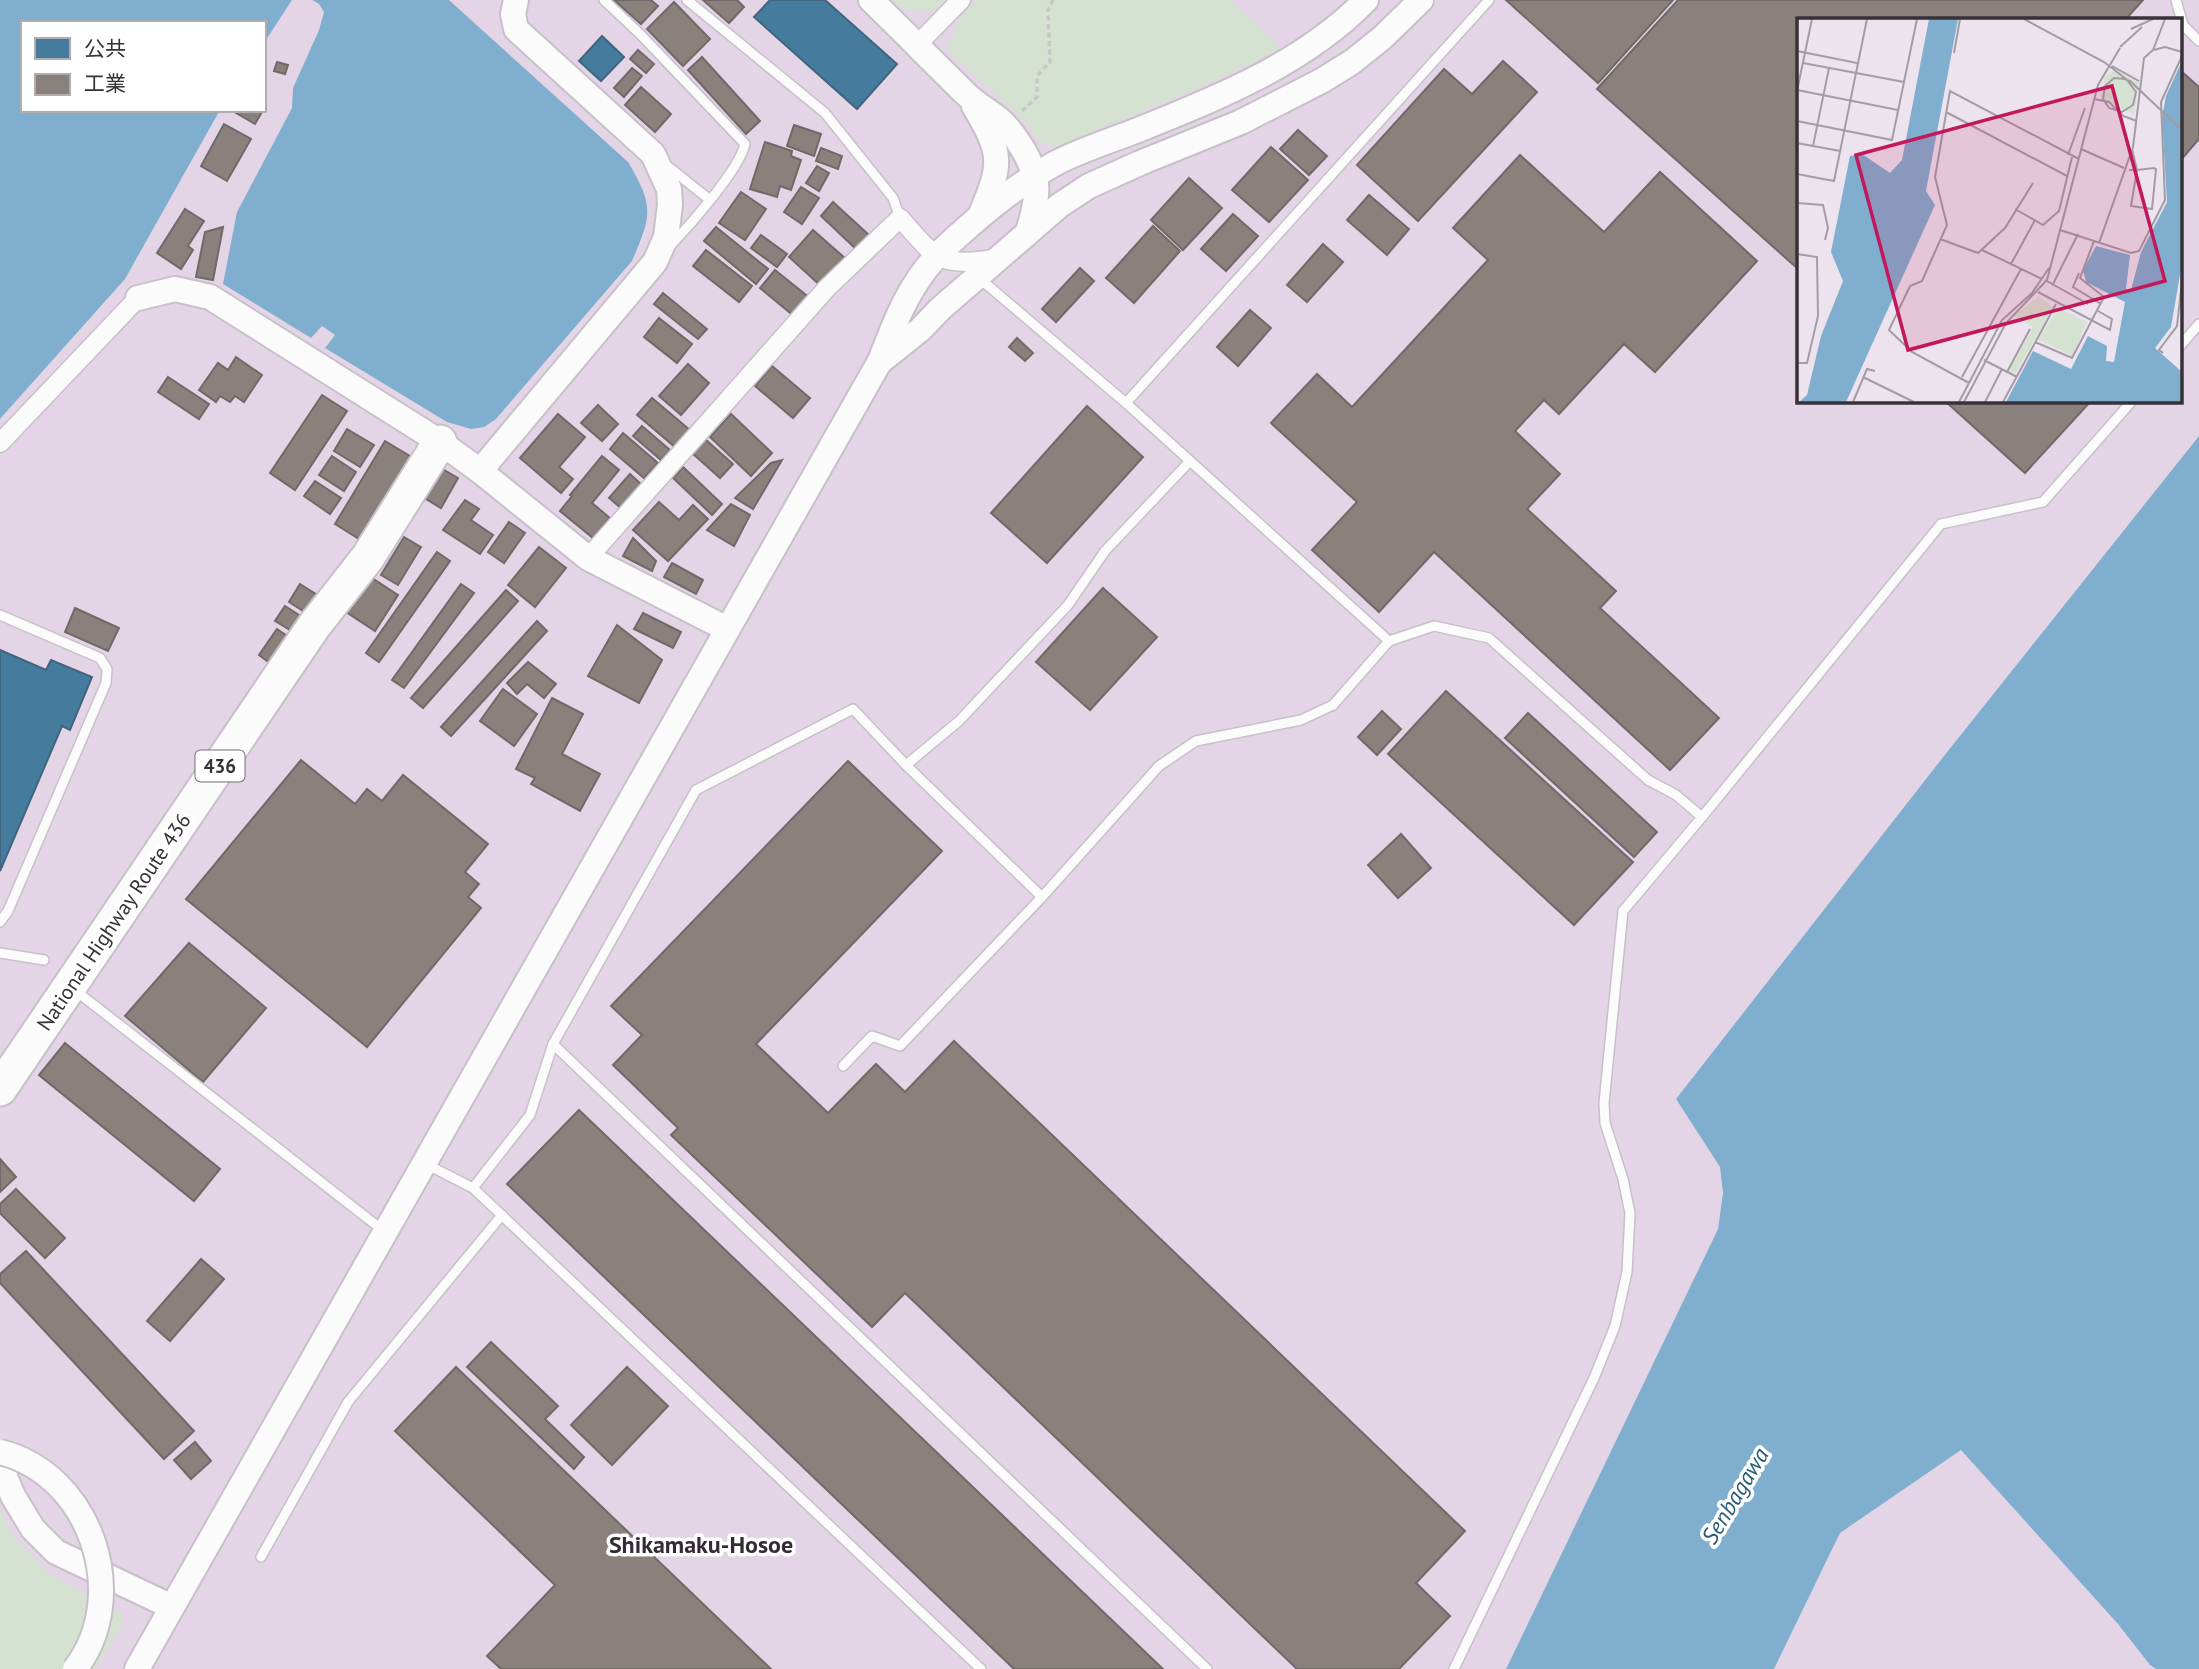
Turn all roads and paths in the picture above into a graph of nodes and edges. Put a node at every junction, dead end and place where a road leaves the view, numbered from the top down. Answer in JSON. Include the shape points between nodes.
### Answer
{"nodes":[{"id":1,"x":516,"y":0,"type":"edge"},
{"id":2,"x":604,"y":0,"type":"edge"},
{"id":3,"x":687,"y":0,"type":"edge"},
{"id":4,"x":871,"y":0,"type":"edge"},
{"id":5,"x":961,"y":0,"type":"edge"},
{"id":6,"x":1053,"y":0,"type":"edge"},
{"id":7,"x":1367,"y":0,"type":"edge"},
{"id":8,"x":1421,"y":0,"type":"edge"},
{"id":9,"x":1489,"y":0,"type":"edge"},
{"id":10,"x":2176,"y":0,"type":"edge"},
{"id":11,"x":2181,"y":18,"type":"edge"},
{"id":12,"x":2182,"y":21,"type":"edge"},
{"id":13,"x":2199,"y":41,"type":"edge"},
{"id":14,"x":917,"y":45,"type":"junction"},
{"id":15,"x":969,"y":97,"type":"junction"},
{"id":16,"x":1018,"y":115,"type":"dead end"},
{"id":17,"x":996,"y":151,"type":"junction"},
{"id":18,"x":653,"y":154,"type":"junction"},
{"id":19,"x":1035,"y":175,"type":"junction"},
{"id":20,"x":1089,"y":186,"type":"junction"},
{"id":21,"x":710,"y":200,"type":"junction"},
{"id":22,"x":980,"y":216,"type":"junction"},
{"id":23,"x":900,"y":218,"type":"junction"},
{"id":24,"x":1028,"y":232,"type":"junction"},
{"id":25,"x":935,"y":256,"type":"junction"},
{"id":26,"x":998,"y":258,"type":"junction"},
{"id":27,"x":655,"y":262,"type":"junction"},
{"id":28,"x":977,"y":276,"type":"junction"},
{"id":29,"x":138,"y":298,"type":"joint"},
{"id":30,"x":2199,"y":324,"type":"edge"},
{"id":31,"x":2182,"y":344,"type":"edge"},
{"id":32,"x":880,"y":361,"type":"junction"},
{"id":33,"x":2131,"y":402,"type":"edge"},
{"id":34,"x":1126,"y":403,"type":"junction"},
{"id":35,"x":440,"y":442,"type":"junction"},
{"id":36,"x":0,"y":443,"type":"edge"},
{"id":37,"x":1190,"y":461,"type":"junction"},
{"id":38,"x":480,"y":471,"type":"junction"},
{"id":39,"x":588,"y":558,"type":"junction"},
{"id":40,"x":0,"y":615,"type":"edge"},
{"id":41,"x":727,"y":629,"type":"junction"},
{"id":42,"x":1389,"y":641,"type":"junction"},
{"id":43,"x":905,"y":765,"type":"junction"},
{"id":44,"x":1702,"y":817,"type":"junction"},
{"id":45,"x":1042,"y":897,"type":"junction"},
{"id":46,"x":0,"y":922,"type":"edge"},
{"id":47,"x":0,"y":953,"type":"edge"},
{"id":48,"x":44,"y":960,"type":"dead end"},
{"id":49,"x":70,"y":986,"type":"junction"},
{"id":50,"x":553,"y":1044,"type":"junction"},
{"id":51,"x":843,"y":1066,"type":"dead end"},
{"id":52,"x":0,"y":1089,"type":"edge"},
{"id":53,"x":425,"y":1163,"type":"junction"},
{"id":54,"x":473,"y":1188,"type":"junction"},
{"id":55,"x":502,"y":1215,"type":"junction"},
{"id":56,"x":386,"y":1233,"type":"junction"},
{"id":57,"x":0,"y":1452,"type":"edge"},
{"id":58,"x":0,"y":1465,"type":"edge"},
{"id":59,"x":261,"y":1556,"type":"dead end"},
{"id":60,"x":172,"y":1607,"type":"junction"},
{"id":61,"x":75,"y":1669,"type":"edge"},
{"id":62,"x":137,"y":1669,"type":"edge"},
{"id":63,"x":981,"y":1669,"type":"edge"},
{"id":64,"x":1207,"y":1669,"type":"edge"},
{"id":65,"x":1454,"y":1669,"type":"edge"}],
"edges":[{"from":1,"to":18,"type":"street","via":[[516,29]]},
{"from":2,"to":21,"type":"lane","via":[[745,144],[743,154]]},
{"from":3,"to":23,"type":"lane","via":[[825,113],[893,198]]},
{"from":4,"to":14,"type":"street"},
{"from":5,"to":14,"type":"street"},
{"from":6,"to":16,"type":"path","via":[[1048,10],[1049,62],[1037,76],[1037,97]]},
{"from":7,"to":19,"type":"street","via":[[1323,37],[1260,75]]},
{"from":8,"to":20,"type":"street","via":[[1352,62],[1294,97]]},
{"from":9,"to":34,"type":"lane"},
{"from":10,"to":11,"type":"lane"},
{"from":12,"to":13,"type":"lane"},
{"from":14,"to":15,"type":"street"},
{"from":15,"to":17,"type":"street"},
{"from":15,"to":19,"type":"street","via":[[1002,122]]},
{"from":17,"to":19,"type":"street"},
{"from":17,"to":22,"type":"street","via":[[996,174]]},
{"from":18,"to":21,"type":"lane"},
{"from":18,"to":27,"type":"street","via":[[669,189],[670,205],[666,237]]},
{"from":19,"to":20,"type":"street","via":[[1057,186]]},
{"from":19,"to":22,"type":"street"},
{"from":19,"to":24,"type":"street","via":[[1034,212]]},
{"from":20,"to":24,"type":"street"},
{"from":21,"to":27,"type":"lane"},
{"from":22,"to":25,"type":"street"},
{"from":23,"to":25,"type":"street"},
{"from":23,"to":39,"type":"street","via":[[827,288]]},
{"from":24,"to":26,"type":"street"},
{"from":25,"to":26,"type":"street","via":[[958,262]]},
{"from":25,"to":32,"type":"street","via":[[901,308]]},
{"from":26,"to":28,"type":"street"},
{"from":27,"to":38,"type":"street"},
{"from":28,"to":32,"type":"street"},
{"from":28,"to":34,"type":"lane"},
{"from":29,"to":35,"type":"street","via":[[175,289],[210,296]]},
{"from":29,"to":36,"type":"street"},
{"from":30,"to":31,"type":"lane"},
{"from":32,"to":41,"type":"street"},
{"from":33,"to":44,"type":"lane","via":[[2043,502],[1941,524]]},
{"from":34,"to":37,"type":"lane"},
{"from":35,"to":38,"type":"street"},
{"from":35,"to":49,"type":"highway","name":"National Highway Route 436","number":"436","via":[[368,557],[314,626]]},
{"from":37,"to":42,"type":"lane"},
{"from":37,"to":43,"type":"lane","via":[[1105,551],[1059,615],[959,721]]},
{"from":38,"to":39,"type":"street"},
{"from":39,"to":41,"type":"street"},
{"from":40,"to":46,"type":"lane","via":[[100,658],[107,669],[106,683]]},
{"from":41,"to":53,"type":"street"},
{"from":42,"to":44,"type":"lane","via":[[1434,626],[1489,638],[1648,780],[1676,794]]},
{"from":42,"to":45,"type":"lane","via":[[1333,705],[1301,720],[1196,741],[1159,766]]},
{"from":43,"to":45,"type":"lane"},
{"from":43,"to":50,"type":"lane","via":[[853,709],[695,790]]},
{"from":44,"to":65,"type":"lane","via":[[1623,911],[1604,1103],[1605,1123],[1630,1213],[1627,1272],[1615,1326]]},
{"from":45,"to":51,"type":"lane","via":[[900,1046],[872,1036]]},
{"from":47,"to":48,"type":"lane"},
{"from":49,"to":52,"type":"highway","name":"National Highway Route 436","number":"436"},
{"from":49,"to":56,"type":"lane"},
{"from":50,"to":54,"type":"lane","via":[[530,1115]]},
{"from":50,"to":64,"type":"lane"},
{"from":53,"to":54,"type":"lane"},
{"from":53,"to":56,"type":"street"},
{"from":54,"to":55,"type":"lane"},
{"from":55,"to":59,"type":"lane","via":[[348,1402]]},
{"from":55,"to":63,"type":"lane"},
{"from":56,"to":60,"type":"street"},
{"from":57,"to":61,"type":"street","bridge":true,"via":[[45,1473],[72,1502],[90,1531],[99,1558],[100,1606],[93,1634]]},
{"from":58,"to":60,"type":"street","via":[[33,1529],[56,1552]]},
{"from":60,"to":62,"type":"street"}]}
